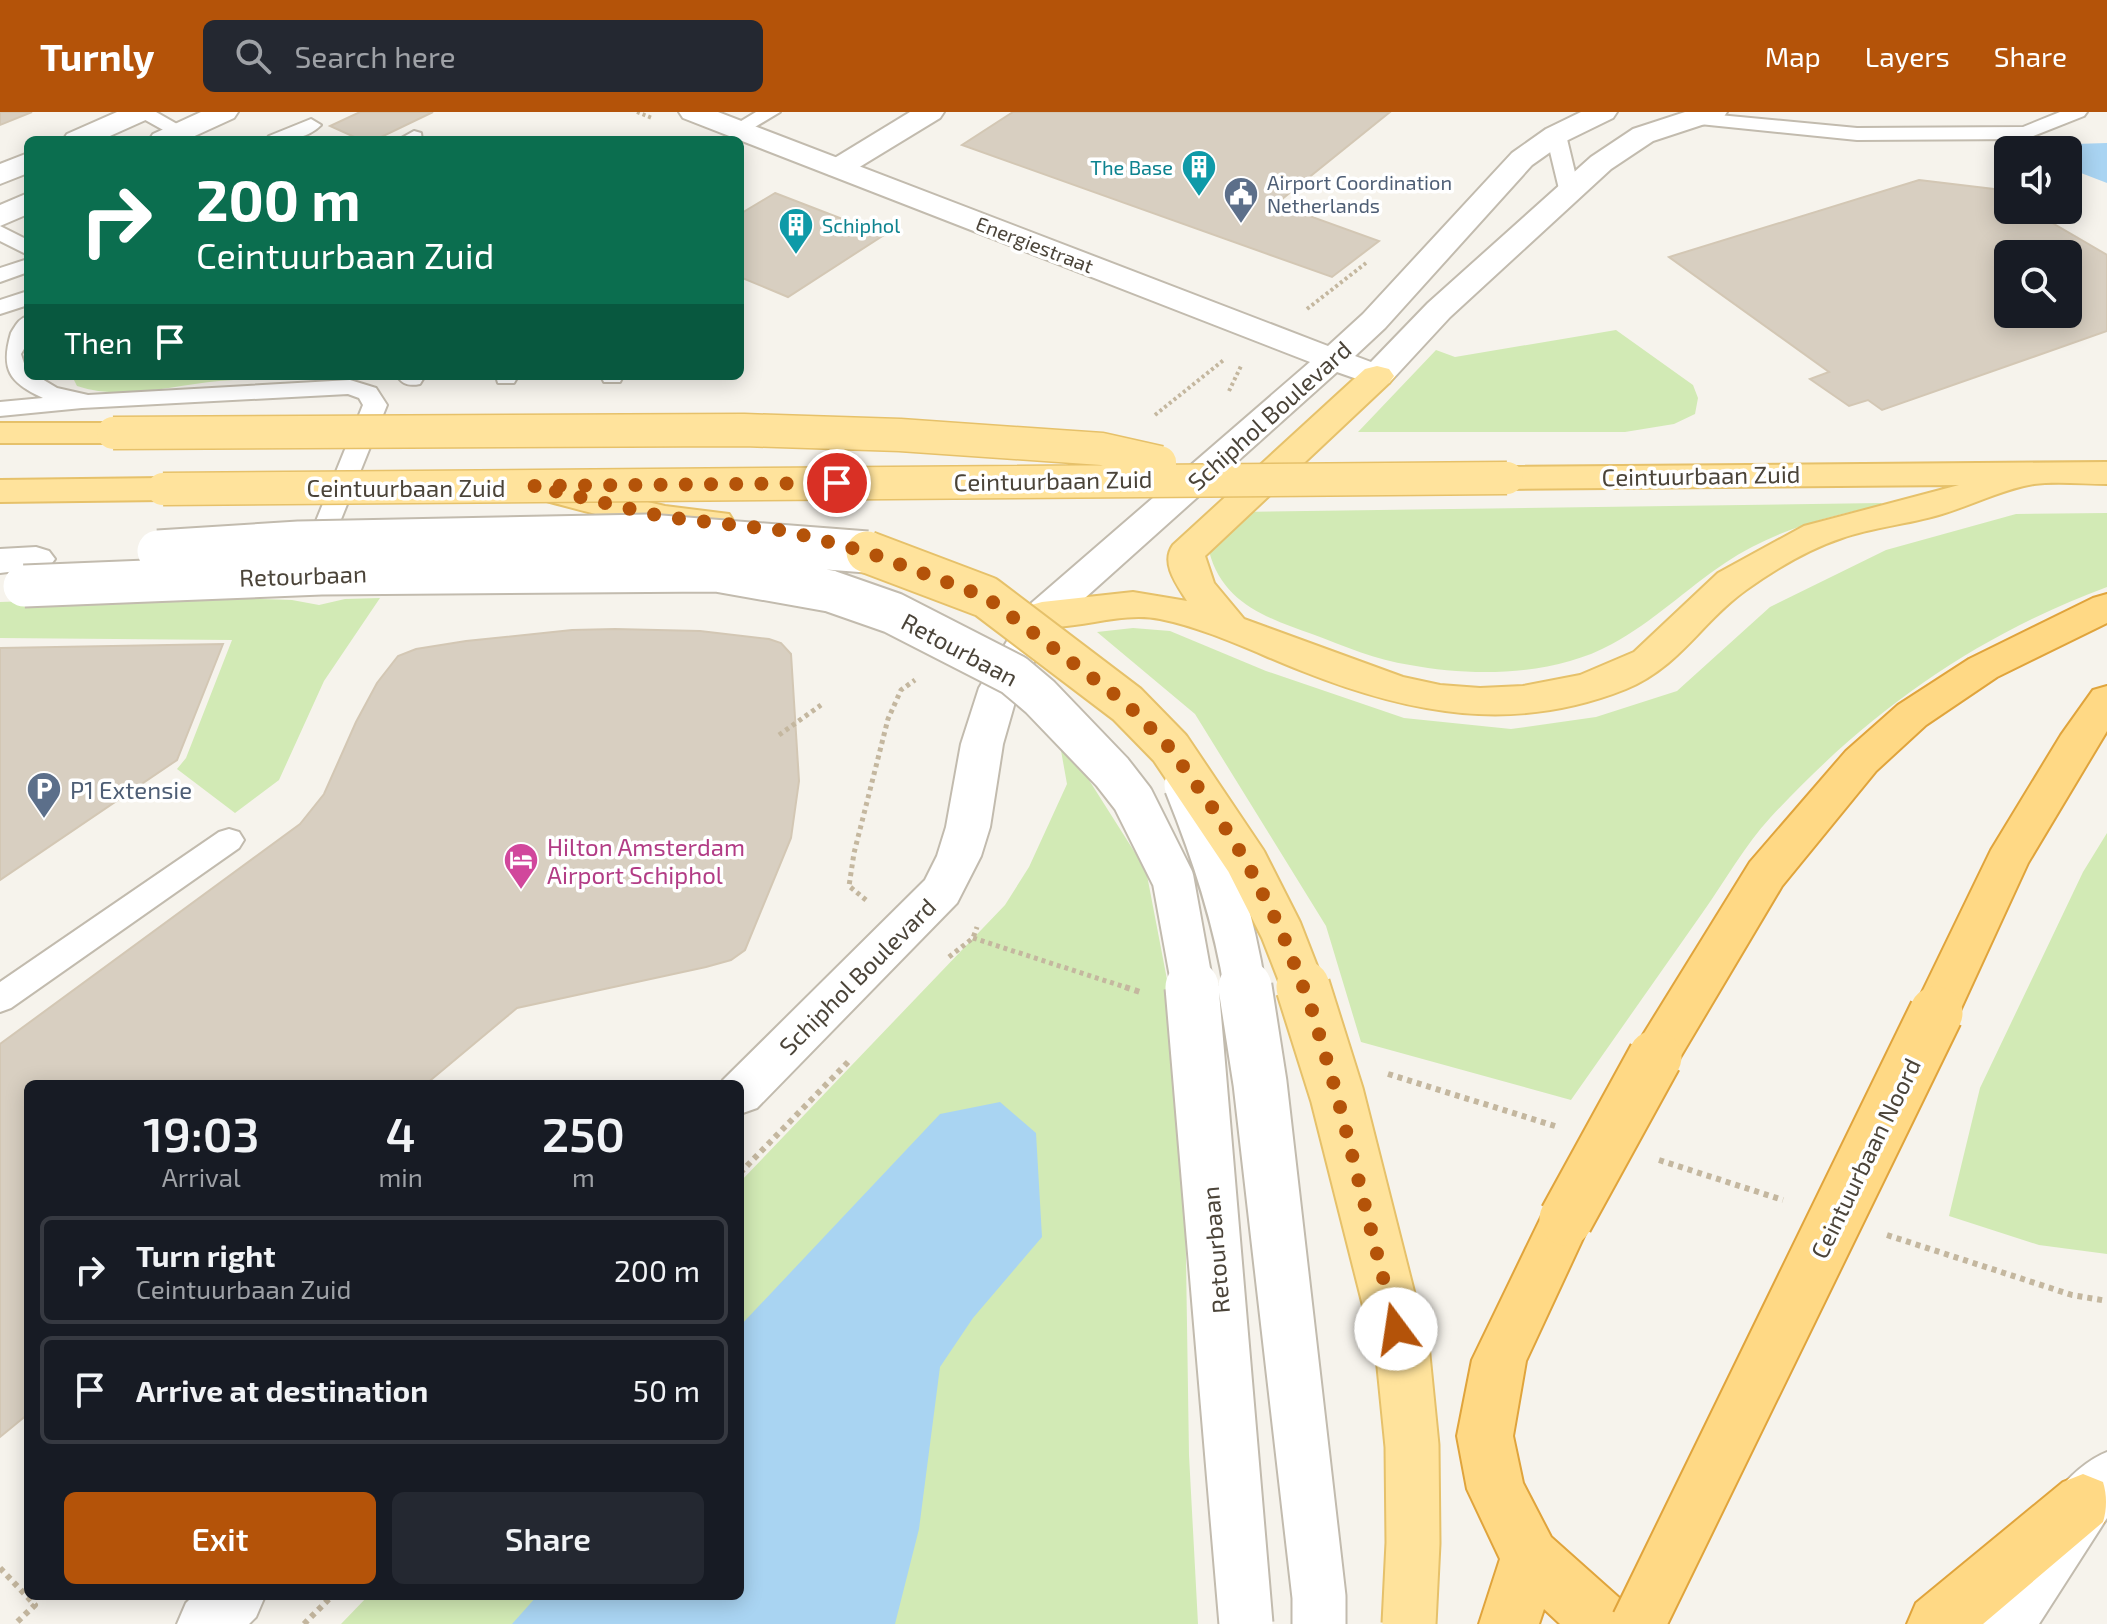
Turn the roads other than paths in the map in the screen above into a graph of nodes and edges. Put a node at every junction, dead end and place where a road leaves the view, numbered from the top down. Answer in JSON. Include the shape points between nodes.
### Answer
{"nodes":[{"id":1,"x":140,"y":112,"type":"edge"},
{"id":2,"x":224,"y":112,"type":"edge"},
{"id":3,"x":693,"y":112,"type":"edge"},
{"id":4,"x":770,"y":112,"type":"edge"},
{"id":5,"x":930,"y":112,"type":"edge"},
{"id":6,"x":1603,"y":112,"type":"edge"},
{"id":7,"x":2077,"y":112,"type":"edge"},
{"id":8,"x":1700,"y":115,"type":"edge"},
{"id":9,"x":311,"y":125,"type":"dead end"},
{"id":10,"x":738,"y":129,"type":"junction"},
{"id":11,"x":1556,"y":135,"type":"junction"},
{"id":12,"x":86,"y":136,"type":"edge"},
{"id":13,"x":172,"y":136,"type":"edge"},
{"id":14,"x":285,"y":136,"type":"edge"},
{"id":15,"x":24,"y":164,"type":"edge"},
{"id":16,"x":838,"y":168,"type":"junction"},
{"id":17,"x":0,"y":175,"type":"edge"},
{"id":18,"x":1569,"y":189,"type":"junction"},
{"id":19,"x":13,"y":216,"type":"edge"},
{"id":20,"x":24,"y":244,"type":"edge"},
{"id":21,"x":24,"y":255,"type":"edge"},
{"id":22,"x":0,"y":276,"type":"edge"},
{"id":23,"x":24,"y":299,"type":"edge"},
{"id":24,"x":0,"y":307,"type":"edge"},
{"id":25,"x":24,"y":330,"type":"edge"},
{"id":26,"x":1332,"y":358,"type":"junction"},
{"id":27,"x":1377,"y":376,"type":"junction"},
{"id":28,"x":24,"y":378,"type":"edge"},
{"id":29,"x":27,"y":380,"type":"edge"},
{"id":30,"x":73,"y":392,"type":"edge"},
{"id":31,"x":0,"y":409,"type":"edge"},
{"id":32,"x":0,"y":433,"type":"edge"},
{"id":33,"x":2107,"y":473,"type":"edge"},
{"id":34,"x":2031,"y":474,"type":"junction"},
{"id":35,"x":1237,"y":478,"type":"junction"},
{"id":36,"x":533,"y":486,"type":"junction"},
{"id":37,"x":0,"y":491,"type":"edge"},
{"id":38,"x":867,"y":552,"type":"junction"},
{"id":39,"x":313,"y":561,"type":"dead end"},
{"id":40,"x":15,"y":573,"type":"edge"},
{"id":41,"x":2107,"y":607,"type":"edge"},
{"id":42,"x":1042,"y":615,"type":"junction"},
{"id":43,"x":1230,"y":627,"type":"junction"},
{"id":44,"x":2107,"y":700,"type":"edge"},
{"id":45,"x":1170,"y":748,"type":"junction"},
{"id":46,"x":229,"y":840,"type":"dead end"},
{"id":47,"x":0,"y":999,"type":"edge"},
{"id":48,"x":744,"y":1090,"type":"edge"},
{"id":49,"x":2095,"y":1490,"type":"edge"},
{"id":50,"x":1530,"y":1557,"type":"junction"},
{"id":51,"x":231,"y":1600,"type":"edge"},
{"id":52,"x":207,"y":1624,"type":"edge"},
{"id":53,"x":1246,"y":1624,"type":"edge"},
{"id":54,"x":1319,"y":1624,"type":"edge"},
{"id":55,"x":1409,"y":1624,"type":"edge"},
{"id":56,"x":1509,"y":1624,"type":"edge"},
{"id":57,"x":1604,"y":1624,"type":"edge"},
{"id":58,"x":1638,"y":1624,"type":"edge"},
{"id":59,"x":1937,"y":1624,"type":"edge"},
{"id":60,"x":2004,"y":1624,"type":"edge"}],
"edges":[{"from":1,"to":12,"type":"street"},
{"from":1,"to":13,"type":"lane"},
{"from":2,"to":13,"type":"street"},
{"from":3,"to":10,"type":"street","name":"Energiestraat"},
{"from":4,"to":10,"type":"lane"},
{"from":5,"to":16,"type":"street"},
{"from":6,"to":11,"type":"street","name":"Schiphol Boulevard"},
{"from":7,"to":8,"type":"lane","via":[[2026,133],[1857,134]]},
{"from":8,"to":18,"type":"street","name":"Schiphol Boulevard","via":[[1643,135]]},
{"from":9,"to":14,"type":"lane"},
{"from":10,"to":16,"type":"street","name":"Energiestraat"},
{"from":11,"to":18,"type":"lane"},
{"from":11,"to":26,"type":"street","name":"Schiphol Boulevard","via":[[1522,159],[1401,294]]},
{"from":15,"to":17,"type":"street"},
{"from":16,"to":26,"type":"street","name":"Energiestraat"},
{"from":18,"to":27,"type":"street","name":"Schiphol Boulevard","via":[[1439,310]]},
{"from":19,"to":20,"type":"lane"},
{"from":21,"to":22,"type":"lane"},
{"from":23,"to":24,"type":"lane"},
{"from":25,"to":28,"type":"lane","via":[[10,354]]},
{"from":26,"to":27,"type":"street","name":"Energiestraat"},
{"from":26,"to":42,"type":"street","name":"Schiphol Boulevard"},
{"from":27,"to":43,"type":"main road","via":[[1186,553],[1194,582]]},
{"from":29,"to":30,"type":"lane","via":[[49,393]]},
{"from":30,"to":31,"type":"lane"},
{"from":30,"to":39,"type":"lane","via":[[350,387],[368,393],[375,405]]},
{"from":32,"to":35,"type":"main road","bridge":true,"via":[[744,430],[900,435],[1102,449]]},
{"from":33,"to":34,"type":"main road","name":"Ceintuurbaan Zuid"},
{"from":34,"to":35,"type":"main road","name":"Ceintuurbaan Zuid","bridge":true},
{"from":34,"to":43,"type":"main road","via":[[1809,538],[1722,589],[1650,659],[1595,684],[1535,698],[1477,702],[1418,694]]},
{"from":35,"to":36,"type":"main road","name":"Ceintuurbaan Zuid","bridge":true},
{"from":36,"to":37,"type":"main road","name":"Ceintuurbaan Zuid","bridge":true},
{"from":36,"to":38,"type":"main road","name":"Retourbaan","bridge":true,"via":[[665,517],[787,531]]},
{"from":38,"to":40,"type":"street","bridge":true,"via":[[648,535],[299,542]]},
{"from":38,"to":45,"type":"main road","name":"Retourbaan","bridge":true,"via":[[986,597],[1127,704]]},
{"from":40,"to":53,"type":"street","name":"Retourbaan","bridge":true,"via":[[717,571],[830,591],[893,613],[981,656],[1040,697],[1133,799],[1173,879],[1182,918],[1199,1058]]},
{"from":41,"to":50,"type":"highway","bridge":true,"via":[[1983,668],[1912,715],[1861,761],[1766,874],[1655,1057],[1566,1219],[1499,1360],[1485,1436],[1496,1489]]},
{"from":42,"to":43,"type":"main road","via":[[1159,606]]},
{"from":42,"to":48,"type":"street","name":"Schiphol Boulevard","via":[[994,701],[968,827],[941,891]]},
{"from":44,"to":58,"type":"highway","name":"Ceintuurbaan Noord","bridge":true,"via":[[2007,861]]},
{"from":45,"to":54,"type":"street","name":"Retourbaan","bridge":true,"via":[[1214,857],[1238,941],[1260,1083]]},
{"from":45,"to":55,"type":"main road","name":"Retourbaan","bridge":true,"via":[[1246,861],[1281,930],[1337,1095],[1403,1356],[1412,1446]]},
{"from":46,"to":47,"type":"lane"},
{"from":49,"to":59,"type":"highway"},
{"from":49,"to":60,"type":"street"},
{"from":50,"to":56,"type":"highway"},
{"from":50,"to":57,"type":"highway"},
{"from":51,"to":52,"type":"street"}]}
